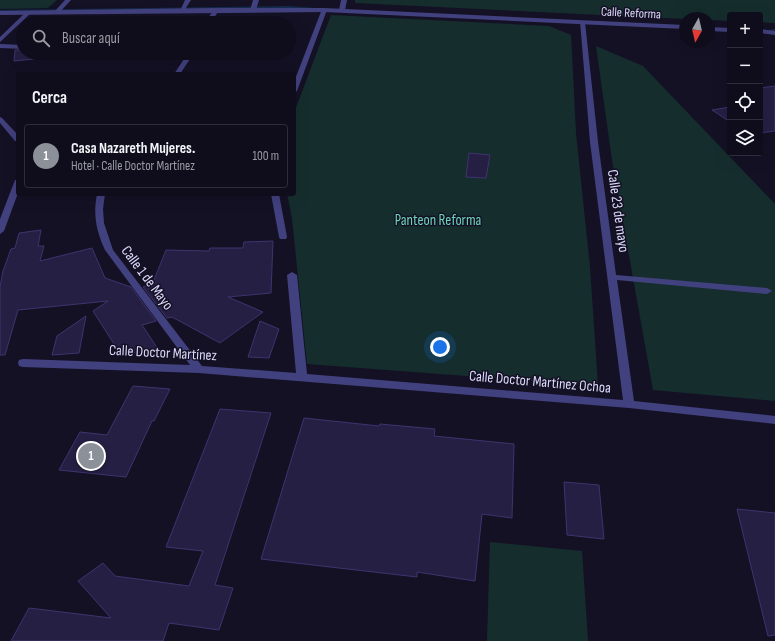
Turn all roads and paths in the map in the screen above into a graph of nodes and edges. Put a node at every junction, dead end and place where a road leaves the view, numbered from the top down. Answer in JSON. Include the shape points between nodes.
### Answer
{"nodes":[{"id":1,"x":68,"y":0,"type":"edge"},
{"id":2,"x":188,"y":0,"type":"edge"},
{"id":3,"x":256,"y":0,"type":"edge"},
{"id":4,"x":344,"y":0,"type":"edge"},
{"id":5,"x":182,"y":10,"type":"junction"},
{"id":6,"x":216,"y":10,"type":"junction"},
{"id":7,"x":253,"y":10,"type":"junction"},
{"id":8,"x":324,"y":10,"type":"junction"},
{"id":9,"x":342,"y":10,"type":"junction"},
{"id":10,"x":56,"y":12,"type":"junction"},
{"id":11,"x":0,"y":13,"type":"edge"},
{"id":12,"x":28,"y":13,"type":"junction"},
{"id":13,"x":25,"y":16,"type":"edge"},
{"id":14,"x":212,"y":16,"type":"edge"},
{"id":15,"x":582,"y":22,"type":"junction"},
{"id":16,"x":16,"y":25,"type":"edge"},
{"id":17,"x":679,"y":27,"type":"edge"},
{"id":18,"x":715,"y":29,"type":"edge"},
{"id":19,"x":727,"y":30,"type":"edge"},
{"id":20,"x":763,"y":32,"type":"edge"},
{"id":21,"x":775,"y":32,"type":"edge"},
{"id":22,"x":0,"y":40,"type":"edge"},
{"id":23,"x":0,"y":46,"type":"edge"},
{"id":24,"x":16,"y":47,"type":"edge"},
{"id":25,"x":186,"y":60,"type":"edge"},
{"id":26,"x":178,"y":72,"type":"edge"},
{"id":27,"x":297,"y":76,"type":"edge"},
{"id":28,"x":0,"y":119,"type":"edge"},
{"id":29,"x":16,"y":138,"type":"edge"},
{"id":30,"x":16,"y":187,"type":"edge"},
{"id":31,"x":101,"y":196,"type":"edge"},
{"id":32,"x":275,"y":196,"type":"edge"},
{"id":33,"x":0,"y":231,"type":"edge"},
{"id":34,"x":283,"y":237,"type":"dead end"},
{"id":35,"x":292,"y":275,"type":"dead end"},
{"id":36,"x":612,"y":277,"type":"junction"},
{"id":37,"x":768,"y":290,"type":"dead end"},
{"id":38,"x":23,"y":363,"type":"dead end"},
{"id":39,"x":199,"y":369,"type":"junction"},
{"id":40,"x":302,"y":378,"type":"junction"},
{"id":41,"x":629,"y":404,"type":"junction"},
{"id":42,"x":775,"y":420,"type":"edge"}],
"edges":[{"from":1,"to":10,"type":"street"},
{"from":2,"to":5,"type":"street"},
{"from":3,"to":7,"type":"street"},
{"from":4,"to":9,"type":"street"},
{"from":5,"to":6,"type":"street","name":"Calle Reforma"},
{"from":5,"to":10,"type":"street","name":"Calle Reforma"},
{"from":6,"to":7,"type":"street","name":"Calle Reforma"},
{"from":6,"to":14,"type":"street"},
{"from":7,"to":8,"type":"street","name":"Calle Reforma"},
{"from":8,"to":9,"type":"street","name":"Calle Reforma"},
{"from":8,"to":27,"type":"street"},
{"from":9,"to":15,"type":"street","name":"Calle Reforma"},
{"from":10,"to":12,"type":"street","name":"Calle Reforma"},
{"from":11,"to":12,"type":"street","name":"Calle Reforma"},
{"from":12,"to":13,"type":"street"},
{"from":15,"to":17,"type":"street","name":"Calle Reforma"},
{"from":15,"to":36,"type":"street","name":"Calle 23 de mayo","via":[[594,142]]},
{"from":16,"to":22,"type":"street"},
{"from":18,"to":19,"type":"street"},
{"from":20,"to":21,"type":"street"},
{"from":23,"to":24,"type":"street"},
{"from":25,"to":26,"type":"street"},
{"from":28,"to":29,"type":"street"},
{"from":30,"to":33,"type":"street"},
{"from":31,"to":39,"type":"street","name":"Calle 1 de Mayo","via":[[98,216],[102,236],[109,250]]},
{"from":32,"to":34,"type":"street"},
{"from":35,"to":40,"type":"street"},
{"from":36,"to":37,"type":"street"},
{"from":36,"to":41,"type":"street","name":"Calle 23 de mayo"},
{"from":38,"to":39,"type":"street","name":"Calle Doctor Martínez"},
{"from":39,"to":40,"type":"street","name":"Calle Doctor Martínez"},
{"from":40,"to":41,"type":"street","name":"Calle Doctor Martínez Ochoa"},
{"from":41,"to":42,"type":"street","name":"Calle Doctor Martínez Ochoa"}]}
